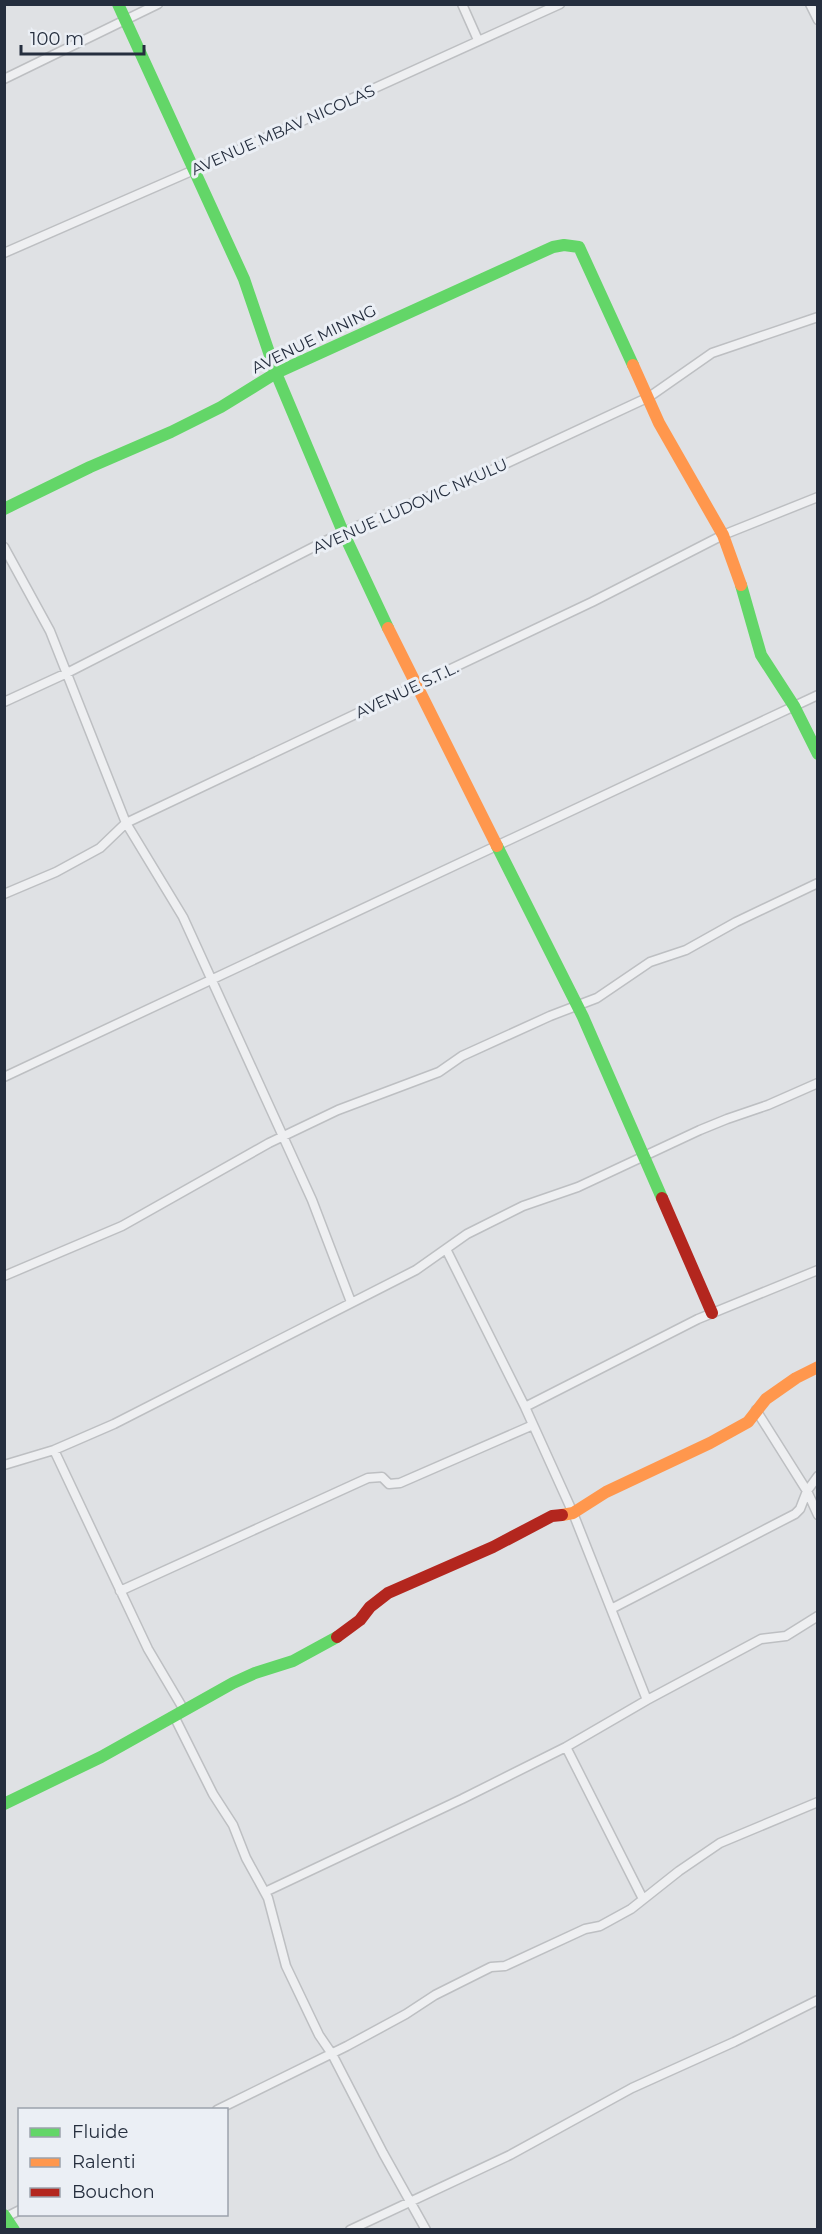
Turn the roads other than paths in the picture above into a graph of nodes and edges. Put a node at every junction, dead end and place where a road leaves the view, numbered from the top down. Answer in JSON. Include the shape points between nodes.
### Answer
{"nodes":[{"id":1,"x":118,"y":4,"type":"edge"},
{"id":2,"x":158,"y":4,"type":"edge"},
{"id":3,"x":462,"y":4,"type":"edge"},
{"id":4,"x":560,"y":4,"type":"edge"},
{"id":5,"x":810,"y":4,"type":"edge"},
{"id":6,"x":818,"y":20,"type":"edge"},
{"id":7,"x":126,"y":22,"type":"junction"},
{"id":8,"x":478,"y":40,"type":"junction"},
{"id":9,"x":4,"y":79,"type":"edge"},
{"id":10,"x":194,"y":170,"type":"junction"},
{"id":11,"x":4,"y":253,"type":"edge"},
{"id":12,"x":818,"y":317,"type":"edge"},
{"id":13,"x":276,"y":373,"type":"junction"},
{"id":14,"x":649,"y":397,"type":"junction"},
{"id":15,"x":818,"y":497,"type":"edge"},
{"id":16,"x":4,"y":510,"type":"edge"},
{"id":17,"x":343,"y":532,"type":"junction"},
{"id":18,"x":723,"y":535,"type":"junction"},
{"id":19,"x":4,"y":547,"type":"edge"},
{"id":20,"x":67,"y":673,"type":"junction"},
{"id":21,"x":416,"y":686,"type":"junction"},
{"id":22,"x":818,"y":695,"type":"edge"},
{"id":23,"x":4,"y":702,"type":"edge"},
{"id":24,"x":794,"y":706,"type":"junction"},
{"id":25,"x":818,"y":754,"type":"edge"},
{"id":26,"x":126,"y":823,"type":"junction"},
{"id":27,"x":497,"y":846,"type":"junction"},
{"id":28,"x":818,"y":883,"type":"edge"},
{"id":29,"x":4,"y":894,"type":"edge"},
{"id":30,"x":212,"y":980,"type":"junction"},
{"id":31,"x":577,"y":1005,"type":"junction"},
{"id":32,"x":4,"y":1077,"type":"edge"},
{"id":33,"x":818,"y":1083,"type":"edge"},
{"id":34,"x":283,"y":1137,"type":"junction"},
{"id":35,"x":644,"y":1156,"type":"junction"},
{"id":36,"x":446,"y":1249,"type":"junction"},
{"id":37,"x":818,"y":1270,"type":"edge"},
{"id":38,"x":4,"y":1276,"type":"edge"},
{"id":39,"x":351,"y":1302,"type":"junction"},
{"id":40,"x":712,"y":1313,"type":"junction"},
{"id":41,"x":818,"y":1367,"type":"edge"},
{"id":42,"x":525,"y":1407,"type":"junction"},
{"id":43,"x":756,"y":1410,"type":"junction"},
{"id":44,"x":533,"y":1425,"type":"junction"},
{"id":45,"x":54,"y":1450,"type":"junction"},
{"id":46,"x":4,"y":1465,"type":"edge"},
{"id":47,"x":818,"y":1476,"type":"edge"},
{"id":48,"x":807,"y":1491,"type":"junction"},
{"id":49,"x":573,"y":1513,"type":"junction"},
{"id":50,"x":818,"y":1515,"type":"edge"},
{"id":51,"x":120,"y":1592,"type":"junction"},
{"id":52,"x":611,"y":1609,"type":"junction"},
{"id":53,"x":818,"y":1616,"type":"edge"},
{"id":54,"x":647,"y":1700,"type":"junction"},
{"id":55,"x":179,"y":1713,"type":"junction"},
{"id":56,"x":566,"y":1747,"type":"junction"},
{"id":57,"x":818,"y":1802,"type":"edge"},
{"id":58,"x":4,"y":1804,"type":"edge"},
{"id":59,"x":265,"y":1892,"type":"junction"},
{"id":60,"x":644,"y":1899,"type":"junction"},
{"id":61,"x":818,"y":2000,"type":"edge"},
{"id":62,"x":332,"y":2054,"type":"junction"},
{"id":63,"x":219,"y":2108,"type":"edge"},
{"id":64,"x":411,"y":2202,"type":"junction"},
{"id":65,"x":5,"y":2216,"type":"edge"},
{"id":66,"x":14,"y":2229,"type":"edge"},
{"id":67,"x":350,"y":2229,"type":"edge"},
{"id":68,"x":426,"y":2229,"type":"edge"}],
"edges":[{"from":1,"to":7,"type":"street"},
{"from":2,"to":7,"type":"street"},
{"from":3,"to":8,"type":"street"},
{"from":4,"to":8,"type":"street","name":"AVENUE MBAV NICOLAS"},
{"from":5,"to":6,"type":"street"},
{"from":7,"to":9,"type":"street"},
{"from":7,"to":10,"type":"street"},
{"from":8,"to":10,"type":"street","name":"AVENUE MBAV NICOLAS"},
{"from":10,"to":11,"type":"street","name":"AVENUE MBAV NICOLAS"},
{"from":10,"to":13,"type":"street","via":[[244,279]]},
{"from":12,"to":14,"type":"street","name":"AVENUE LUDOVIC NKULU","via":[[712,353]]},
{"from":13,"to":14,"type":"street","name":"AVENUE MINING","via":[[564,245],[579,247]]},
{"from":13,"to":16,"type":"street","name":"AVENUE MINING","via":[[221,407]]},
{"from":13,"to":17,"type":"street"},
{"from":14,"to":17,"type":"street","name":"AVENUE LUDOVIC NKULU","via":[[511,462]]},
{"from":14,"to":18,"type":"street","via":[[659,423]]},
{"from":15,"to":18,"type":"street","name":"AVENUE S.T.L."},
{"from":17,"to":20,"type":"street","name":"AVENUE LUDOVIC NKULU"},
{"from":17,"to":21,"type":"street"},
{"from":18,"to":21,"type":"street","name":"AVENUE S.T.L."},
{"from":18,"to":24,"type":"street","via":[[761,655]]},
{"from":19,"to":20,"type":"street","via":[[50,631]]},
{"from":20,"to":23,"type":"street","name":"AVENUE LUDOVIC NKULU"},
{"from":20,"to":26,"type":"street"},
{"from":21,"to":26,"type":"street","name":"AVENUE S.T.L."},
{"from":21,"to":27,"type":"street"},
{"from":22,"to":24,"type":"street"},
{"from":24,"to":25,"type":"street"},
{"from":24,"to":27,"type":"street"},
{"from":26,"to":29,"type":"street","name":"AVENUE S.T.L.","via":[[100,848]]},
{"from":26,"to":30,"type":"street","via":[[183,917]]},
{"from":27,"to":30,"type":"street"},
{"from":27,"to":31,"type":"street"},
{"from":28,"to":31,"type":"street","via":[[686,950],[650,962],[597,998]]},
{"from":30,"to":32,"type":"street"},
{"from":30,"to":34,"type":"street"},
{"from":31,"to":34,"type":"street","via":[[462,1056],[439,1072],[338,1110]]},
{"from":31,"to":35,"type":"street"},
{"from":33,"to":35,"type":"street"},
{"from":34,"to":38,"type":"street","via":[[122,1226]]},
{"from":34,"to":39,"type":"street"},
{"from":35,"to":36,"type":"street","via":[[578,1187],[523,1206]]},
{"from":35,"to":40,"type":"street"},
{"from":36,"to":39,"type":"street","via":[[416,1270]]},
{"from":36,"to":42,"type":"street"},
{"from":37,"to":40,"type":"street"},
{"from":39,"to":45,"type":"street","via":[[114,1424]]},
{"from":40,"to":42,"type":"street"},
{"from":41,"to":43,"type":"street","via":[[779,1390]]},
{"from":42,"to":44,"type":"street"},
{"from":43,"to":48,"type":"street"},
{"from":43,"to":49,"type":"street","via":[[748,1422],[606,1492]]},
{"from":44,"to":49,"type":"street"},
{"from":44,"to":51,"type":"street","via":[[400,1483],[389,1484],[382,1477],[368,1478]]},
{"from":45,"to":46,"type":"street"},
{"from":45,"to":51,"type":"street"},
{"from":47,"to":48,"type":"street"},
{"from":48,"to":50,"type":"street"},
{"from":48,"to":52,"type":"street","via":[[795,1514]]},
{"from":49,"to":52,"type":"street"},
{"from":49,"to":55,"type":"street","via":[[552,1516],[493,1548],[407,1583],[370,1607],[344,1633],[316,1649],[255,1673]]},
{"from":51,"to":55,"type":"street"},
{"from":52,"to":54,"type":"street"},
{"from":53,"to":54,"type":"street","via":[[786,1636],[761,1639]]},
{"from":54,"to":56,"type":"street"},
{"from":55,"to":58,"type":"street","via":[[101,1757]]},
{"from":55,"to":59,"type":"street","via":[[213,1794],[233,1824]]},
{"from":56,"to":59,"type":"street"},
{"from":56,"to":60,"type":"street"},
{"from":57,"to":60,"type":"street","via":[[720,1843]]},
{"from":59,"to":62,"type":"street","via":[[286,1966]]},
{"from":60,"to":62,"type":"street","via":[[600,1926],[585,1929],[505,1966],[491,1967]]},
{"from":61,"to":64,"type":"street","via":[[632,2088],[510,2155]]},
{"from":62,"to":63,"type":"street"},
{"from":62,"to":64,"type":"street"},
{"from":64,"to":67,"type":"street"},
{"from":64,"to":68,"type":"street"},
{"from":65,"to":66,"type":"street"}]}
